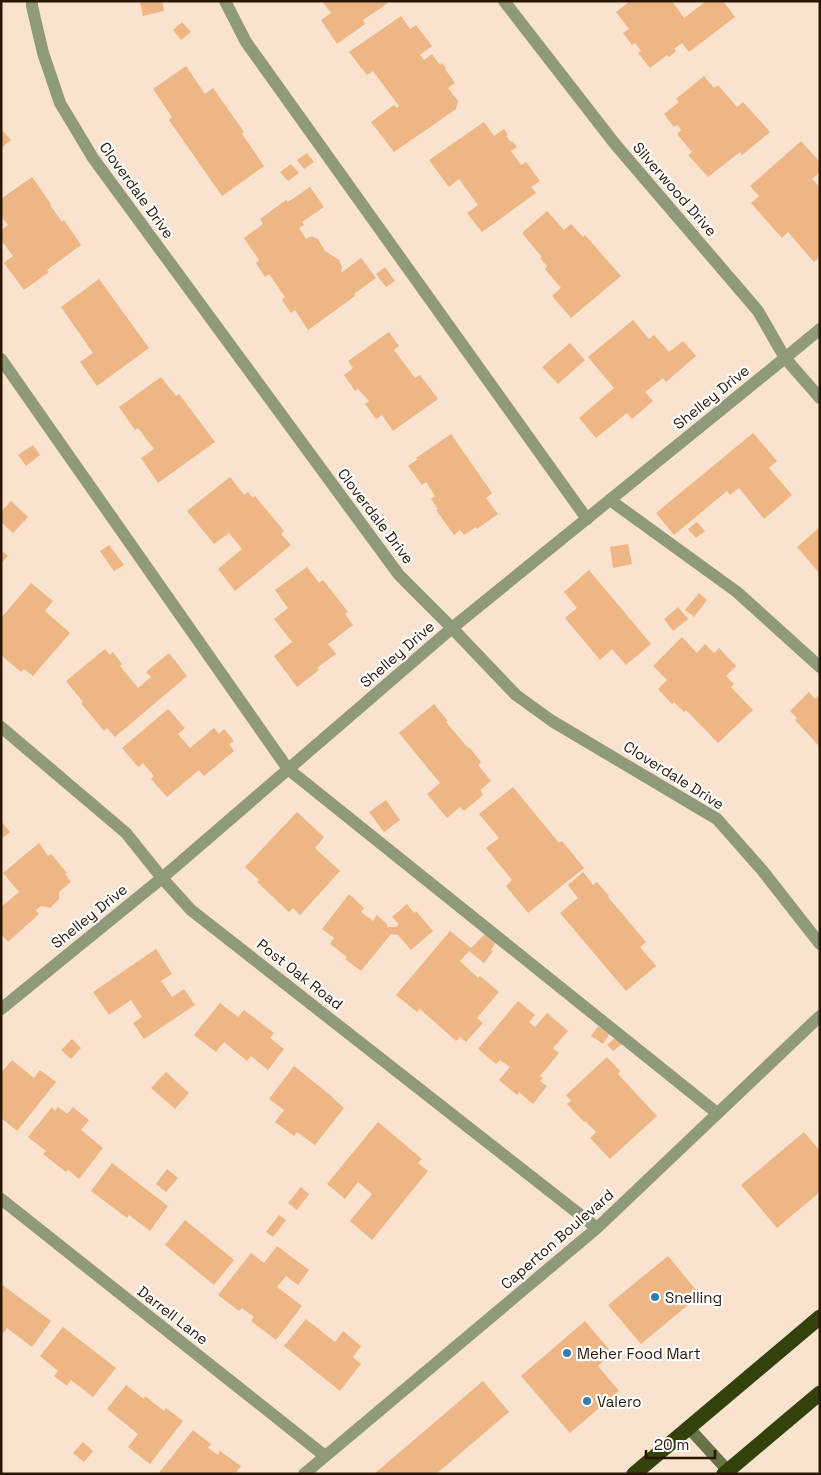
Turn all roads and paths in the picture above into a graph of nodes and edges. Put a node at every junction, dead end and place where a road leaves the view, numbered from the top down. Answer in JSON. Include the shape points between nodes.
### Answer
{"nodes":[{"id":1,"x":32,"y":1,"type":"edge"},
{"id":2,"x":224,"y":1,"type":"edge"},
{"id":3,"x":504,"y":1,"type":"edge"},
{"id":4,"x":820,"y":329,"type":"edge"},
{"id":5,"x":785,"y":358,"type":"junction"},
{"id":6,"x":1,"y":359,"type":"edge"},
{"id":7,"x":820,"y":398,"type":"edge"},
{"id":8,"x":610,"y":500,"type":"junction"},
{"id":9,"x":587,"y":519,"type":"junction"},
{"id":10,"x":452,"y":628,"type":"junction"},
{"id":11,"x":820,"y":667,"type":"edge"},
{"id":12,"x":1,"y":727,"type":"edge"},
{"id":13,"x":288,"y":769,"type":"junction"},
{"id":14,"x":162,"y":878,"type":"junction"},
{"id":15,"x":820,"y":944,"type":"edge"},
{"id":16,"x":1,"y":1009,"type":"edge"},
{"id":17,"x":820,"y":1016,"type":"edge"},
{"id":18,"x":717,"y":1113,"type":"junction"},
{"id":19,"x":1,"y":1199,"type":"edge"},
{"id":20,"x":597,"y":1228,"type":"junction"},
{"id":21,"x":820,"y":1317,"type":"edge"},
{"id":22,"x":820,"y":1393,"type":"edge"},
{"id":23,"x":688,"y":1427,"type":"junction"},
{"id":24,"x":326,"y":1456,"type":"junction"},
{"id":25,"x":727,"y":1473,"type":"edge"},
{"id":26,"x":304,"y":1474,"type":"edge"},
{"id":27,"x":634,"y":1474,"type":"edge"}],
"edges":[{"from":1,"to":10,"type":"street","name":"Cloverdale Drive","via":[[43,54],[60,103],[93,158],[399,575]]},
{"from":2,"to":9,"type":"street","via":[[246,42]]},
{"from":3,"to":5,"type":"street","name":"Silverwood Drive","via":[[615,144],[758,311]]},
{"from":4,"to":5,"type":"street","name":"Shelley Drive"},
{"from":5,"to":7,"type":"street","name":"Silverwood Drive"},
{"from":5,"to":8,"type":"street","name":"Shelley Drive"},
{"from":6,"to":13,"type":"street"},
{"from":8,"to":9,"type":"street","name":"Shelley Drive"},
{"from":8,"to":11,"type":"street","via":[[737,592]]},
{"from":9,"to":10,"type":"street","name":"Shelley Drive"},
{"from":10,"to":13,"type":"street","name":"Shelley Drive"},
{"from":10,"to":15,"type":"street","name":"Cloverdale Drive","via":[[516,695],[552,722],[717,819]]},
{"from":12,"to":14,"type":"street","name":"Post Oak Road","via":[[126,833]]},
{"from":13,"to":14,"type":"street","name":"Shelley Drive"},
{"from":13,"to":18,"type":"street"},
{"from":14,"to":16,"type":"street","name":"Shelley Drive"},
{"from":14,"to":20,"type":"street","name":"Post Oak Road","via":[[191,910]]},
{"from":17,"to":18,"type":"street","name":"Caperton Boulevard"},
{"from":18,"to":20,"type":"street","name":"Caperton Boulevard"},
{"from":19,"to":24,"type":"street","name":"Darrell Lane"},
{"from":20,"to":24,"type":"street","name":"Caperton Boulevard"},
{"from":21,"to":23,"type":"highway"},
{"from":22,"to":25,"type":"highway"},
{"from":23,"to":25,"type":"street"},
{"from":23,"to":27,"type":"highway"},
{"from":24,"to":26,"type":"street","name":"Caperton Boulevard"}]}
